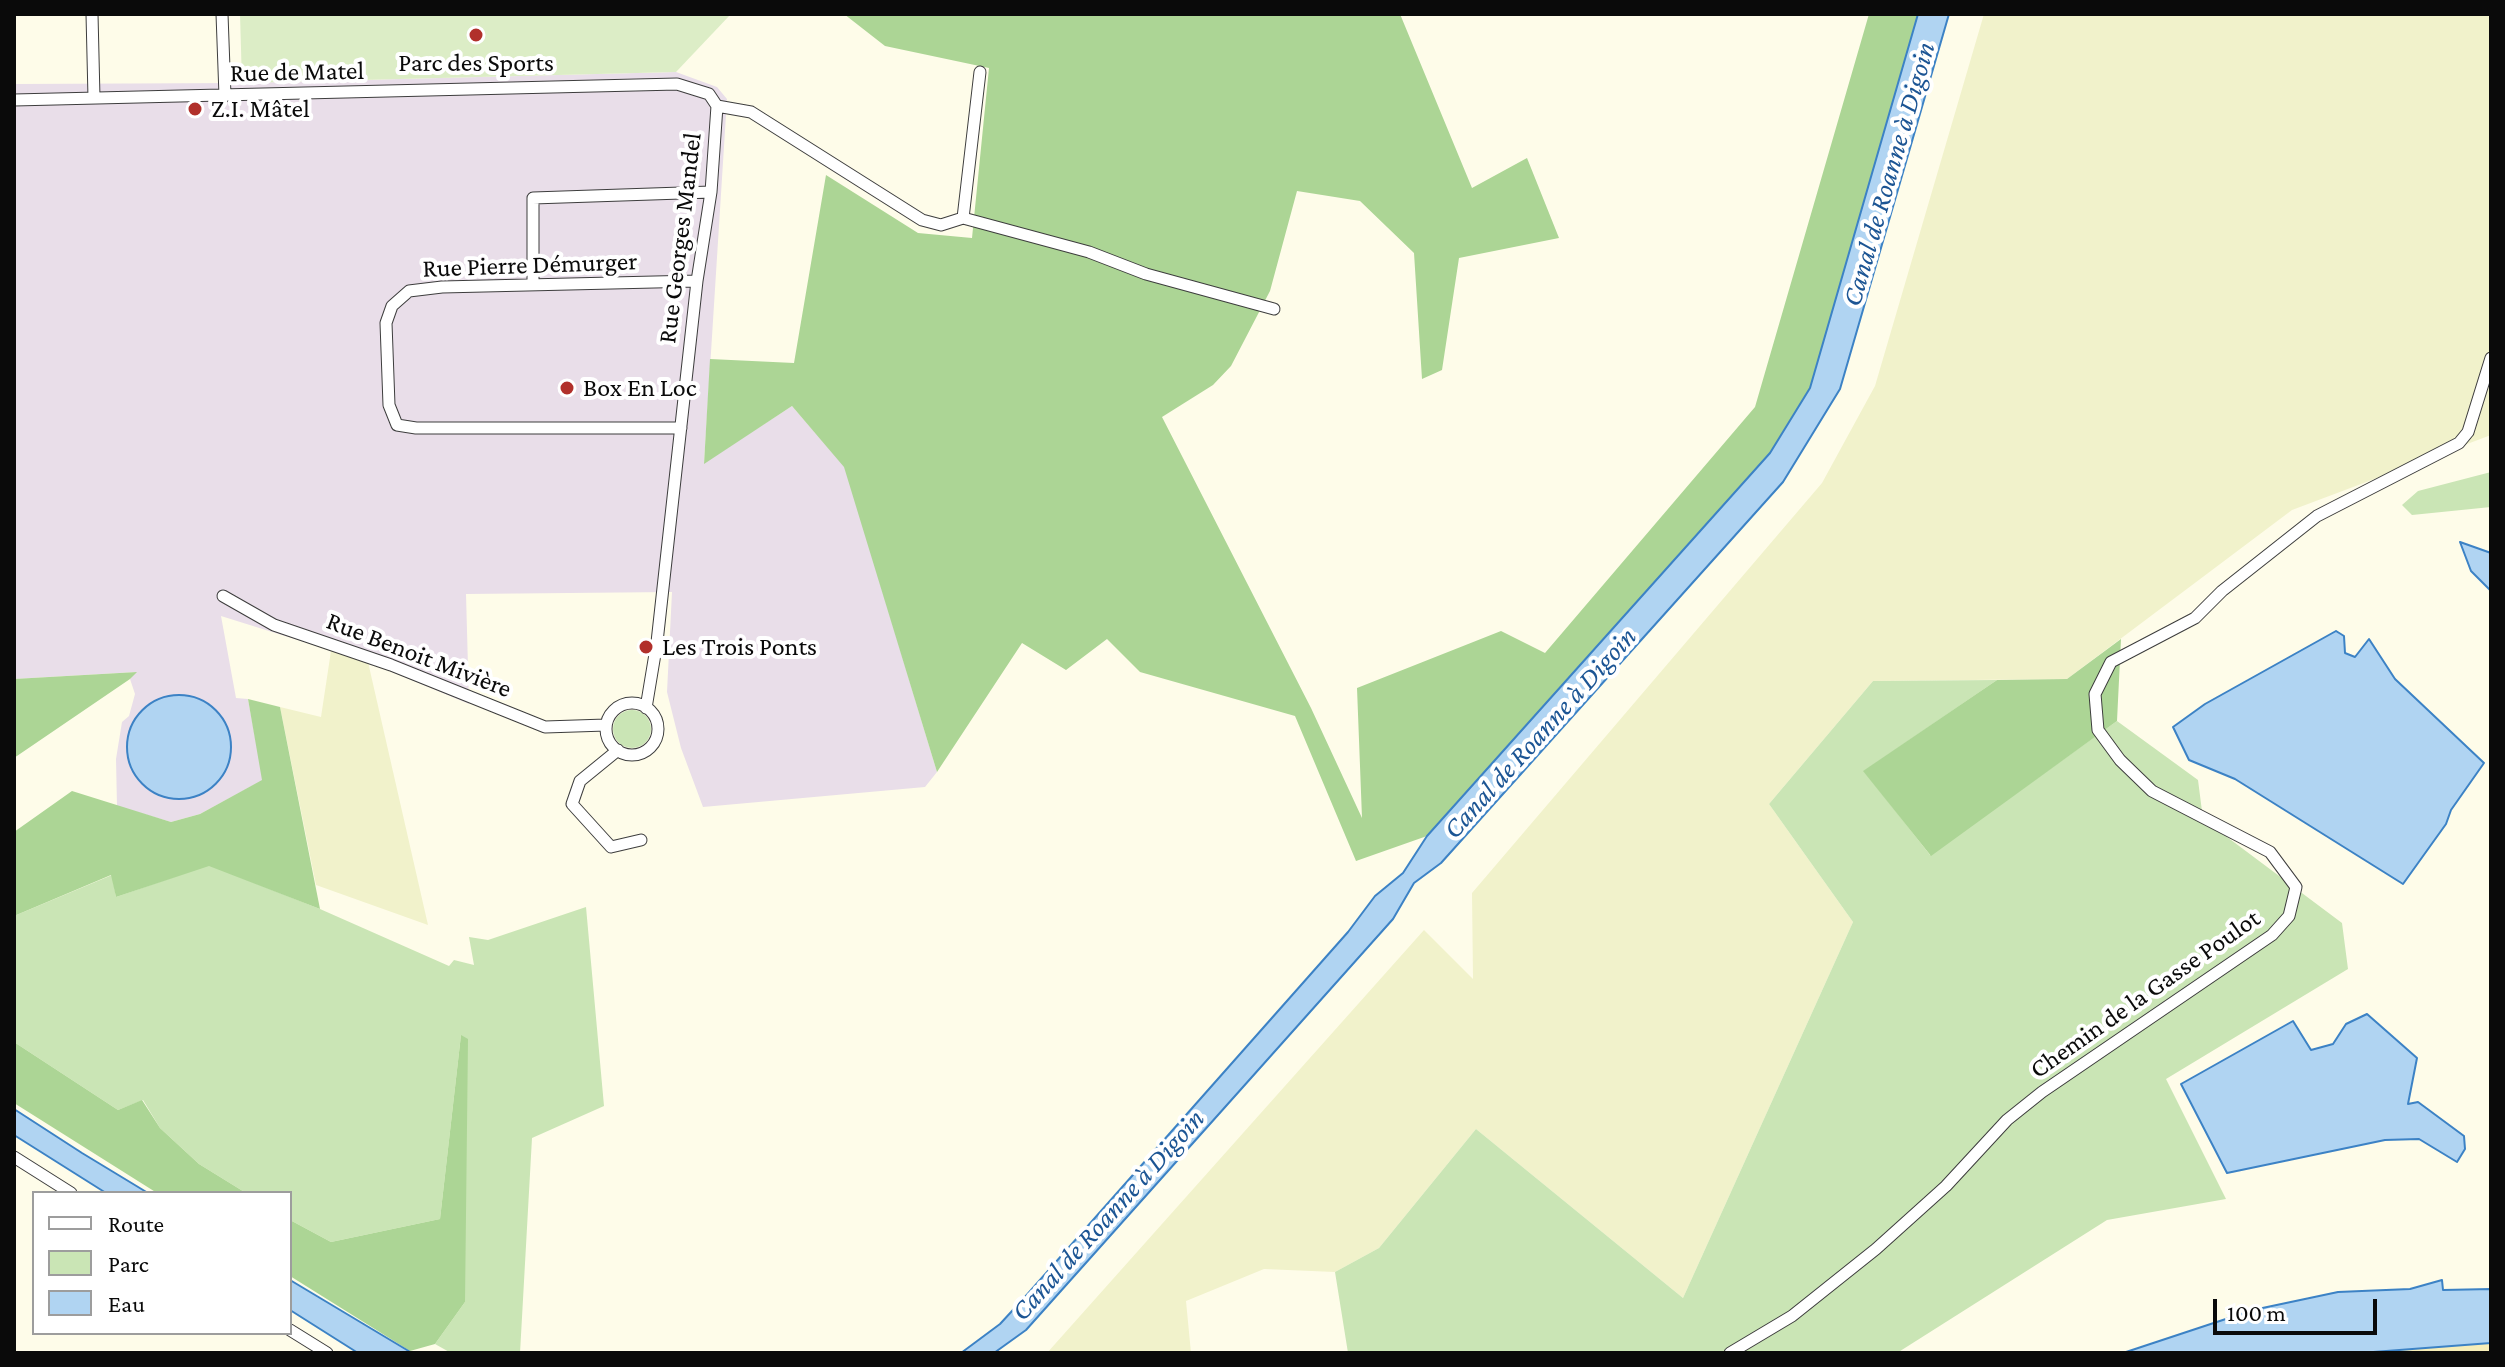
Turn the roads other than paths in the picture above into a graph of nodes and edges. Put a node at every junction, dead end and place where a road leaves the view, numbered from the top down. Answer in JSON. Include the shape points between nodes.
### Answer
{"nodes":[{"id":1,"x":92,"y":14,"type":"edge"},
{"id":2,"x":222,"y":14,"type":"edge"},
{"id":3,"x":980,"y":72,"type":"dead end"},
{"id":4,"x":225,"y":96,"type":"junction"},
{"id":5,"x":94,"y":98,"type":"junction"},
{"id":6,"x":14,"y":100,"type":"edge"},
{"id":7,"x":717,"y":106,"type":"junction"},
{"id":8,"x":711,"y":192,"type":"junction"},
{"id":9,"x":963,"y":218,"type":"junction"},
{"id":10,"x":697,"y":281,"type":"junction"},
{"id":11,"x":533,"y":285,"type":"junction"},
{"id":12,"x":1274,"y":309,"type":"dead end"},
{"id":13,"x":2491,"y":358,"type":"edge"},
{"id":14,"x":681,"y":428,"type":"junction"},
{"id":15,"x":223,"y":596,"type":"dead end"},
{"id":16,"x":646,"y":708,"type":"junction"},
{"id":17,"x":606,"y":725,"type":"junction"},
{"id":18,"x":618,"y":750,"type":"junction"},
{"id":19,"x":641,"y":840,"type":"dead end"},
{"id":20,"x":14,"y":1157,"type":"edge"},
{"id":21,"x":68,"y":1191,"type":"edge"},
{"id":22,"x":292,"y":1331,"type":"edge"},
{"id":23,"x":327,"y":1353,"type":"edge"},
{"id":24,"x":1730,"y":1353,"type":"edge"}],
"edges":[{"from":1,"to":5,"type":"street"},
{"from":2,"to":4,"type":"street"},
{"from":3,"to":9,"type":"street"},
{"from":4,"to":5,"type":"street","name":"Rue de Matel"},
{"from":4,"to":7,"type":"street","name":"Rue de Matel","via":[[677,84],[709,94]]},
{"from":5,"to":6,"type":"street","name":"Rue de Matel"},
{"from":7,"to":8,"type":"street","name":"Rue Georges Mandel"},
{"from":7,"to":9,"type":"street","name":"Rue de Matel","via":[[751,112],[922,220],[941,225]]},
{"from":8,"to":10,"type":"street","name":"Rue Georges Mandel"},
{"from":8,"to":11,"type":"street","via":[[533,198]]},
{"from":9,"to":12,"type":"street","name":"Rue de Matel"},
{"from":10,"to":11,"type":"street","name":"Rue Pierre Démurger"},
{"from":10,"to":14,"type":"street","name":"Rue Georges Mandel"},
{"from":11,"to":14,"type":"street","name":"Rue Pierre Démurger","via":[[409,291],[392,306],[386,323],[389,405],[397,425]]},
{"from":13,"to":24,"type":"street","name":"Chemin de la Gasse Poulot","via":[[2468,432],[2459,443],[2317,516],[2195,618],[2111,662],[2095,694],[2098,730],[2152,791],[2270,852],[2296,887],[2289,916],[2272,935],[2042,1092],[1876,1249],[1792,1316]]},
{"from":14,"to":16,"type":"street","name":"Rue Georges Mandel"},
{"from":15,"to":17,"type":"street","name":"Rue Benoit Mivière","via":[[274,625],[545,727]]},
{"from":16,"to":17,"type":"street","via":[[625,704],[612,712]]},
{"from":16,"to":18,"type":"street","name":"Rue Georges Mandel","via":[[657,722],[655,740],[643,752]]},
{"from":17,"to":18,"type":"street","via":[[608,739]]},
{"from":18,"to":19,"type":"street","via":[[580,781],[572,804],[611,847]]},
{"from":20,"to":21,"type":"street"},
{"from":22,"to":23,"type":"street"}]}
